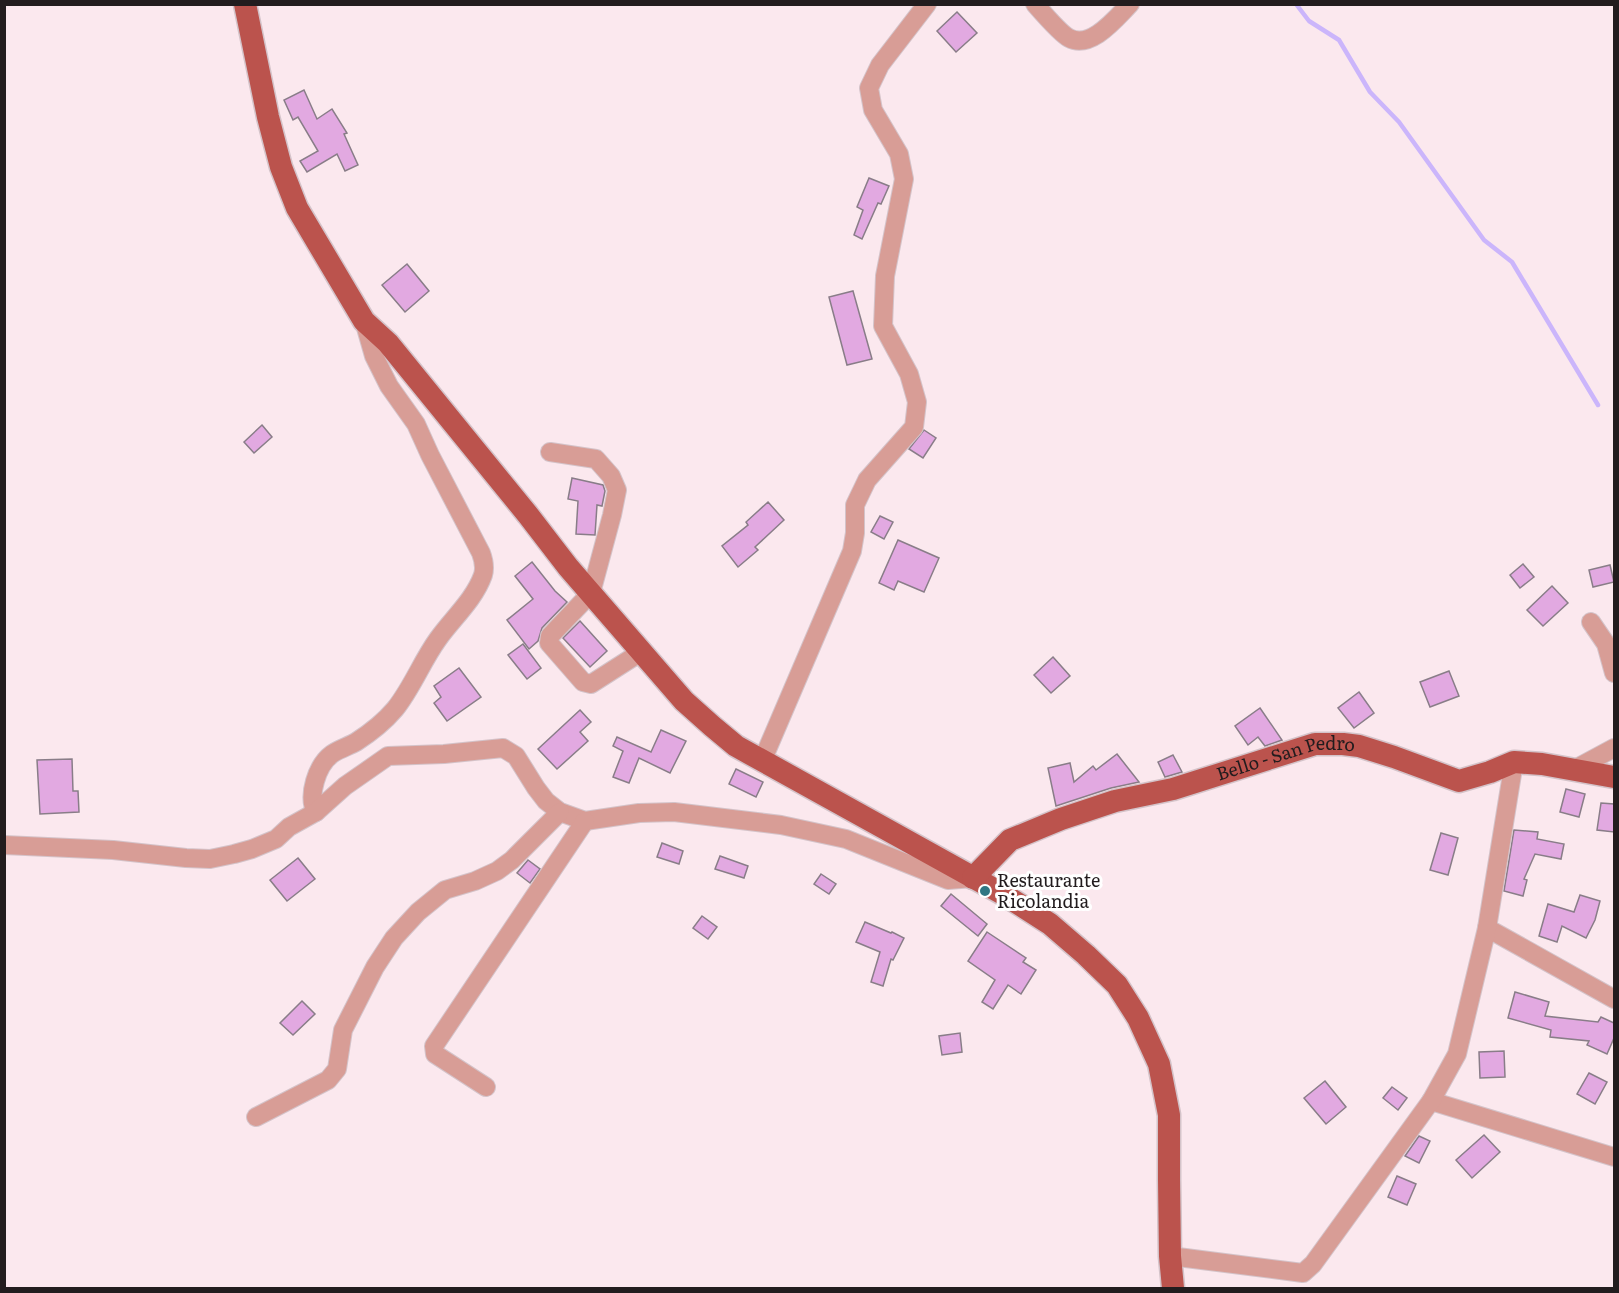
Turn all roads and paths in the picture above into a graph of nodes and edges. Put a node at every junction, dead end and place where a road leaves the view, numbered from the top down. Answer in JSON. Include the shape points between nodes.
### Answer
{"nodes":[{"id":1,"x":245,"y":4,"type":"edge"},
{"id":2,"x":927,"y":4,"type":"edge"},
{"id":3,"x":1035,"y":4,"type":"edge"},
{"id":4,"x":1130,"y":4,"type":"edge"},
{"id":5,"x":363,"y":321,"type":"junction"},
{"id":6,"x":550,"y":452,"type":"dead end"},
{"id":7,"x":591,"y":593,"type":"junction"},
{"id":8,"x":1591,"y":622,"type":"dead end"},
{"id":9,"x":641,"y":652,"type":"junction"},
{"id":10,"x":1614,"y":673,"type":"edge"},
{"id":11,"x":1614,"y":748,"type":"edge"},
{"id":12,"x":763,"y":759,"type":"junction"},
{"id":13,"x":1514,"y":762,"type":"junction"},
{"id":14,"x":1575,"y":769,"type":"junction"},
{"id":15,"x":1614,"y":777,"type":"edge"},
{"id":16,"x":316,"y":812,"type":"junction"},
{"id":17,"x":560,"y":812,"type":"junction"},
{"id":18,"x":585,"y":821,"type":"junction"},
{"id":19,"x":4,"y":845,"type":"edge"},
{"id":20,"x":974,"y":878,"type":"junction"},
{"id":21,"x":1487,"y":928,"type":"junction"},
{"id":22,"x":1614,"y":999,"type":"edge"},
{"id":23,"x":486,"y":1087,"type":"dead end"},
{"id":24,"x":1431,"y":1101,"type":"junction"},
{"id":25,"x":256,"y":1117,"type":"dead end"},
{"id":26,"x":1614,"y":1157,"type":"edge"},
{"id":27,"x":1170,"y":1256,"type":"junction"},
{"id":28,"x":1173,"y":1288,"type":"edge"}],
"edges":[{"from":1,"to":5,"type":"main road","via":[[281,167],[297,208]]},
{"from":2,"to":12,"type":"street","via":[[880,65],[869,88],[873,110],[899,154],[904,179],[885,276],[883,326],[909,374],[917,402],[914,427],[867,480],[855,505],[852,550]]},
{"from":3,"to":4,"type":"street","via":[[1068,38],[1081,41],[1100,34]]},
{"from":5,"to":7,"type":"main road","via":[[405,363]]},
{"from":5,"to":16,"type":"street","via":[[389,386],[416,424],[485,564],[472,595],[436,640],[395,709],[356,742],[331,755],[320,770],[312,798]]},
{"from":6,"to":7,"type":"street","via":[[596,459],[617,490]]},
{"from":7,"to":9,"type":"main road"},
{"from":7,"to":9,"type":"street","via":[[550,636],[549,643],[583,682],[591,684]]},
{"from":8,"to":10,"type":"street","via":[[1606,644]]},
{"from":9,"to":12,"type":"main road","via":[[712,726],[736,746]]},
{"from":11,"to":14,"type":"street"},
{"from":12,"to":20,"type":"main road"},
{"from":13,"to":14,"type":"main road","name":"Bello - San Pedro"},
{"from":13,"to":20,"type":"main road","name":"Bello - San Pedro","via":[[1459,781],[1359,746],[1315,744],[1061,819],[1010,840]]},
{"from":13,"to":21,"type":"street"},
{"from":14,"to":15,"type":"main road","name":"Bello - San Pedro"},
{"from":16,"to":17,"type":"street","via":[[388,756],[504,748],[516,756],[546,801]]},
{"from":16,"to":19,"type":"street","via":[[260,846],[210,858]]},
{"from":17,"to":18,"type":"street"},
{"from":17,"to":25,"type":"street","via":[[497,871],[445,890],[418,912],[375,967],[342,1030],[337,1069],[328,1080]]},
{"from":18,"to":20,"type":"street","via":[[674,812],[781,825],[846,839],[948,880]]},
{"from":18,"to":23,"type":"street","via":[[434,1046],[435,1054]]},
{"from":20,"to":27,"type":"main road","via":[[1050,924],[1117,985],[1138,1018],[1159,1064],[1169,1114]]},
{"from":21,"to":22,"type":"street"},
{"from":21,"to":24,"type":"street","via":[[1457,1054]]},
{"from":24,"to":26,"type":"street"},
{"from":24,"to":27,"type":"street","via":[[1313,1264],[1302,1273]]},
{"from":27,"to":28,"type":"main road"}]}
